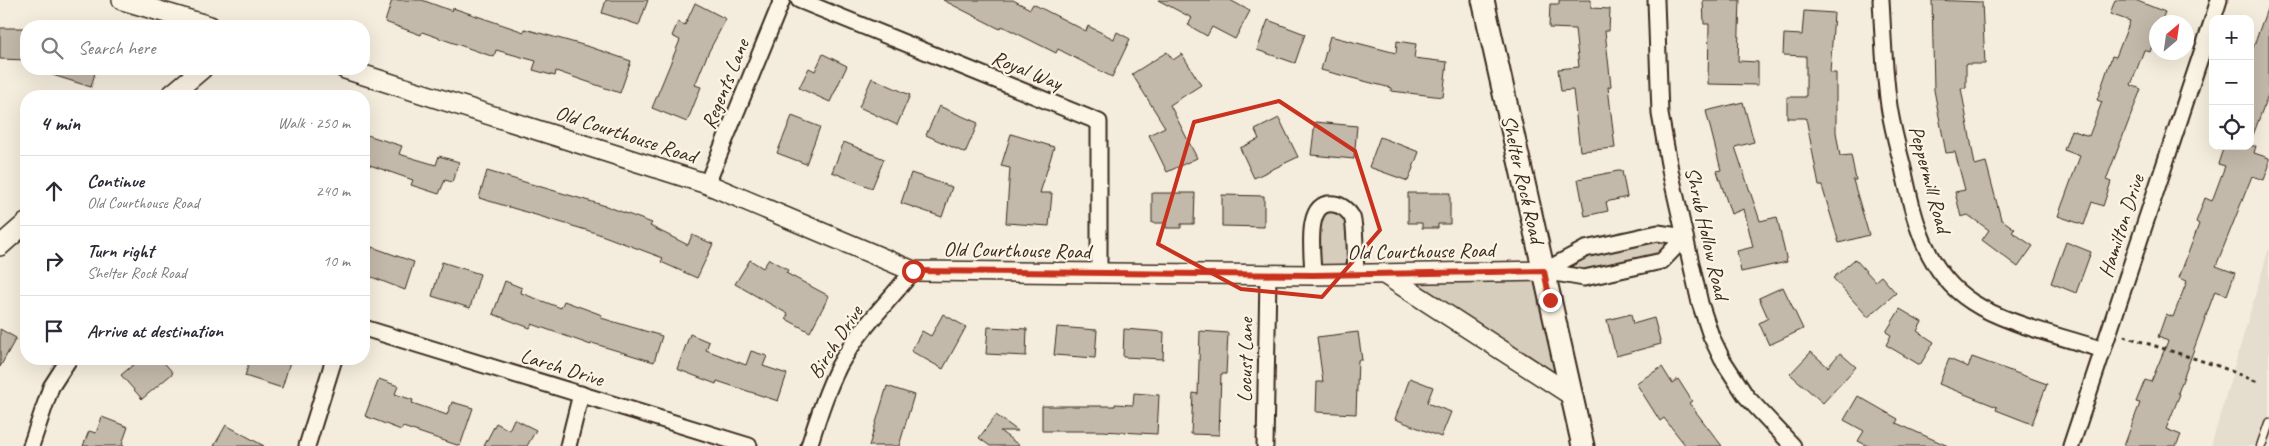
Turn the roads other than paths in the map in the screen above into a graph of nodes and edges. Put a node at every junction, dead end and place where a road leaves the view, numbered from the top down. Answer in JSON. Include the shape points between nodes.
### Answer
{"nodes":[{"id":1,"x":122,"y":0,"type":"edge"},
{"id":2,"x":782,"y":0,"type":"edge"},
{"id":3,"x":799,"y":0,"type":"edge"},
{"id":4,"x":1483,"y":0,"type":"edge"},
{"id":5,"x":1656,"y":0,"type":"edge"},
{"id":6,"x":1881,"y":0,"type":"edge"},
{"id":7,"x":2219,"y":0,"type":"edge"},
{"id":8,"x":2214,"y":15,"type":"edge"},
{"id":9,"x":190,"y":20,"type":"edge"},
{"id":10,"x":2209,"y":31,"type":"edge"},
{"id":11,"x":195,"y":75,"type":"edge"},
{"id":12,"x":364,"y":75,"type":"edge"},
{"id":13,"x":177,"y":90,"type":"edge"},
{"id":14,"x":707,"y":184,"type":"junction"},
{"id":15,"x":20,"y":228,"type":"edge"},
{"id":16,"x":1685,"y":237,"type":"junction"},
{"id":17,"x":0,"y":246,"type":"edge"},
{"id":18,"x":913,"y":271,"type":"junction"},
{"id":19,"x":1544,"y":271,"type":"junction"},
{"id":20,"x":1099,"y":274,"type":"junction"},
{"id":21,"x":1384,"y":274,"type":"junction"},
{"id":22,"x":1268,"y":275,"type":"junction"},
{"id":23,"x":1313,"y":275,"type":"junction"},
{"id":24,"x":1356,"y":275,"type":"junction"},
{"id":25,"x":370,"y":330,"type":"edge"},
{"id":26,"x":2103,"y":350,"type":"junction"},
{"id":27,"x":65,"y":365,"type":"edge"},
{"id":28,"x":332,"y":365,"type":"edge"},
{"id":29,"x":581,"y":394,"type":"junction"},
{"id":30,"x":1571,"y":395,"type":"junction"},
{"id":31,"x":2269,"y":423,"type":"edge"},
{"id":32,"x":31,"y":446,"type":"edge"},
{"id":33,"x":307,"y":446,"type":"edge"},
{"id":34,"x":568,"y":446,"type":"edge"},
{"id":35,"x":749,"y":446,"type":"edge"},
{"id":36,"x":809,"y":446,"type":"edge"},
{"id":37,"x":1265,"y":446,"type":"edge"},
{"id":38,"x":1583,"y":446,"type":"edge"},
{"id":39,"x":1794,"y":446,"type":"edge"},
{"id":40,"x":2071,"y":446,"type":"edge"},
{"id":41,"x":2261,"y":446,"type":"edge"}],
"edges":[{"from":1,"to":9,"type":"street"},
{"from":2,"to":14,"type":"street","name":"Regents Lane"},
{"from":3,"to":20,"type":"street","name":"Royal Way","via":[[1099,122]]},
{"from":4,"to":19,"type":"main road","name":"Shelter Rock Road"},
{"from":5,"to":16,"type":"street","name":"Shrub Hollow Road","via":[[1660,114]]},
{"from":6,"to":26,"type":"street","name":"Peppermill Road","via":[[1889,108],[1915,224],[1934,263],[1948,282],[1972,302],[2004,318]]},
{"from":7,"to":8,"type":"street","name":"Hamilton Drive"},
{"from":10,"to":26,"type":"street","name":"Hamilton Drive"},
{"from":11,"to":13,"type":"street"},
{"from":12,"to":14,"type":"street","name":"Old Courthouse Road"},
{"from":14,"to":18,"type":"street","name":"Old Courthouse Road"},
{"from":15,"to":17,"type":"street"},
{"from":16,"to":19,"type":"street","via":[[1658,233],[1585,249]]},
{"from":16,"to":19,"type":"street","via":[[1662,261],[1584,278]]},
{"from":16,"to":39,"type":"street","name":"Shrub Hollow Road","via":[[1700,303],[1722,358],[1746,396]]},
{"from":18,"to":20,"type":"street","name":"Old Courthouse Road"},
{"from":18,"to":36,"type":"street","name":"Birch Drive","via":[[856,340],[840,365],[823,400]]},
{"from":19,"to":21,"type":"street","name":"Old Courthouse Road"},
{"from":19,"to":30,"type":"main road","name":"Shelter Rock Road"},
{"from":20,"to":22,"type":"street","name":"Old Courthouse Road"},
{"from":21,"to":24,"type":"street","name":"Old Courthouse Road"},
{"from":21,"to":30,"type":"street"},
{"from":22,"to":23,"type":"street","name":"Old Courthouse Road"},
{"from":22,"to":37,"type":"street","name":"Locust Lane"},
{"from":23,"to":24,"type":"street","name":"Old Courthouse Road"},
{"from":23,"to":24,"type":"street","via":[[1312,222],[1319,208],[1330,204],[1343,208],[1351,216]]},
{"from":25,"to":29,"type":"street","name":"Larch Drive"},
{"from":26,"to":40,"type":"street","name":"Hamilton Drive"},
{"from":27,"to":32,"type":"street","via":[[51,387]]},
{"from":28,"to":33,"type":"street"},
{"from":29,"to":34,"type":"street"},
{"from":29,"to":35,"type":"street","name":"Larch Drive"},
{"from":30,"to":38,"type":"main road","name":"Shelter Rock Road"},
{"from":31,"to":41,"type":"lane"}]}
